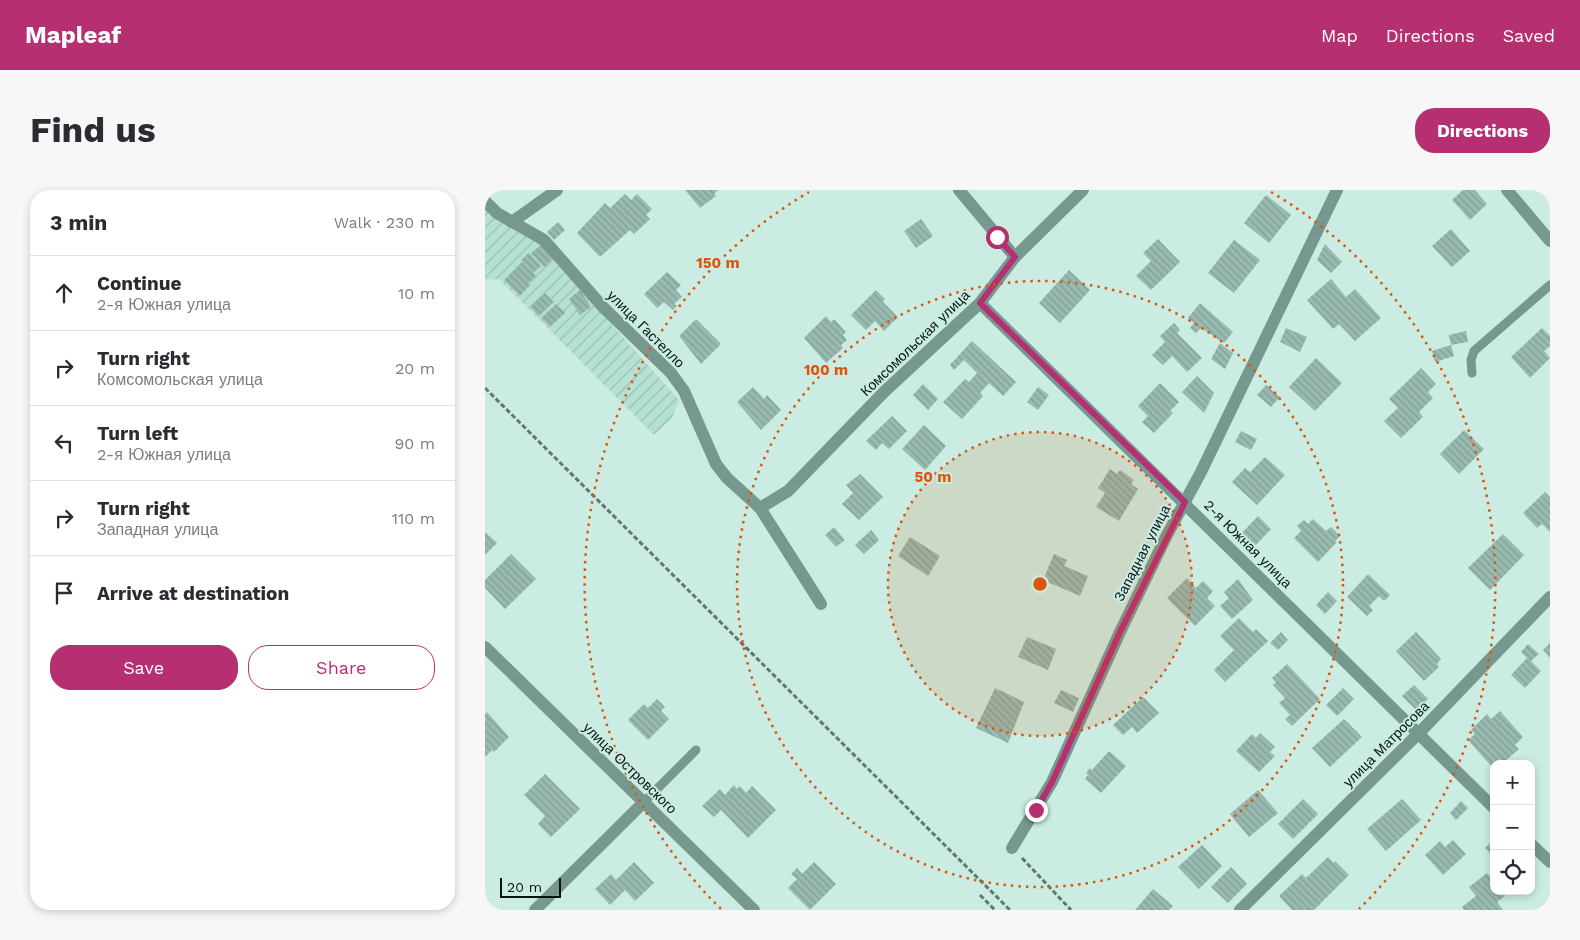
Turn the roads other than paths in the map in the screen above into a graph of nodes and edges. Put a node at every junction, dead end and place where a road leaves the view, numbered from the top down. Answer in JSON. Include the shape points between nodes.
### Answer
{"nodes":[{"id":1,"x":557,"y":190,"type":"edge"},
{"id":2,"x":959,"y":190,"type":"edge"},
{"id":3,"x":1083,"y":190,"type":"edge"},
{"id":4,"x":1337,"y":190,"type":"edge"},
{"id":5,"x":1507,"y":190,"type":"edge"},
{"id":6,"x":485,"y":201,"type":"edge"},
{"id":7,"x":511,"y":222,"type":"junction"},
{"id":8,"x":1550,"y":241,"type":"edge"},
{"id":9,"x":1015,"y":257,"type":"junction"},
{"id":10,"x":1550,"y":285,"type":"edge"},
{"id":11,"x":980,"y":303,"type":"junction"},
{"id":12,"x":1472,"y":374,"type":"dead end"},
{"id":13,"x":1185,"y":502,"type":"junction"},
{"id":14,"x":760,"y":508,"type":"junction"},
{"id":15,"x":1550,"y":596,"type":"edge"},
{"id":16,"x":821,"y":604,"type":"dead end"},
{"id":17,"x":485,"y":647,"type":"edge"},
{"id":18,"x":1418,"y":734,"type":"junction"},
{"id":19,"x":696,"y":750,"type":"dead end"},
{"id":20,"x":644,"y":802,"type":"junction"},
{"id":21,"x":1491,"y":805,"type":"edge"},
{"id":22,"x":1012,"y":848,"type":"road end"},
{"id":23,"x":1535,"y":848,"type":"edge"},
{"id":24,"x":1550,"y":862,"type":"edge"},
{"id":25,"x":535,"y":910,"type":"edge"},
{"id":26,"x":754,"y":910,"type":"edge"},
{"id":27,"x":1240,"y":910,"type":"edge"}],
"edges":[{"from":1,"to":7,"type":"street"},
{"from":2,"to":9,"type":"street"},
{"from":3,"to":9,"type":"street","name":"Комсомольская улица"},
{"from":4,"to":13,"type":"street","name":"Западная улица"},
{"from":5,"to":8,"type":"street"},
{"from":6,"to":7,"type":"street","name":"улица Гастелло"},
{"from":7,"to":14,"type":"street","name":"улица Гастелло","via":[[544,240],[603,307],[671,373],[684,391],[716,464]]},
{"from":9,"to":11,"type":"street","name":"Комсомольская улица"},
{"from":10,"to":12,"type":"lane","via":[[1474,351]]},
{"from":11,"to":13,"type":"street","name":"2-я Южная улица"},
{"from":11,"to":14,"type":"street","name":"Комсомольская улица","via":[[884,392],[788,491]]},
{"from":13,"to":18,"type":"street","name":"2-я Южная улица"},
{"from":13,"to":22,"type":"street","name":"Западная улица","via":[[1120,632],[1052,782]]},
{"from":14,"to":16,"type":"street","name":"улица Гастелло"},
{"from":15,"to":18,"type":"street","name":"улица Матросова"},
{"from":17,"to":20,"type":"street","name":"улица Островского"},
{"from":18,"to":21,"type":"street","name":"2-я Южная улица"},
{"from":18,"to":27,"type":"street","name":"улица Матросова"},
{"from":19,"to":20,"type":"lane"},
{"from":20,"to":25,"type":"street"},
{"from":20,"to":26,"type":"street","name":"улица Островского"},
{"from":23,"to":24,"type":"street"}]}
